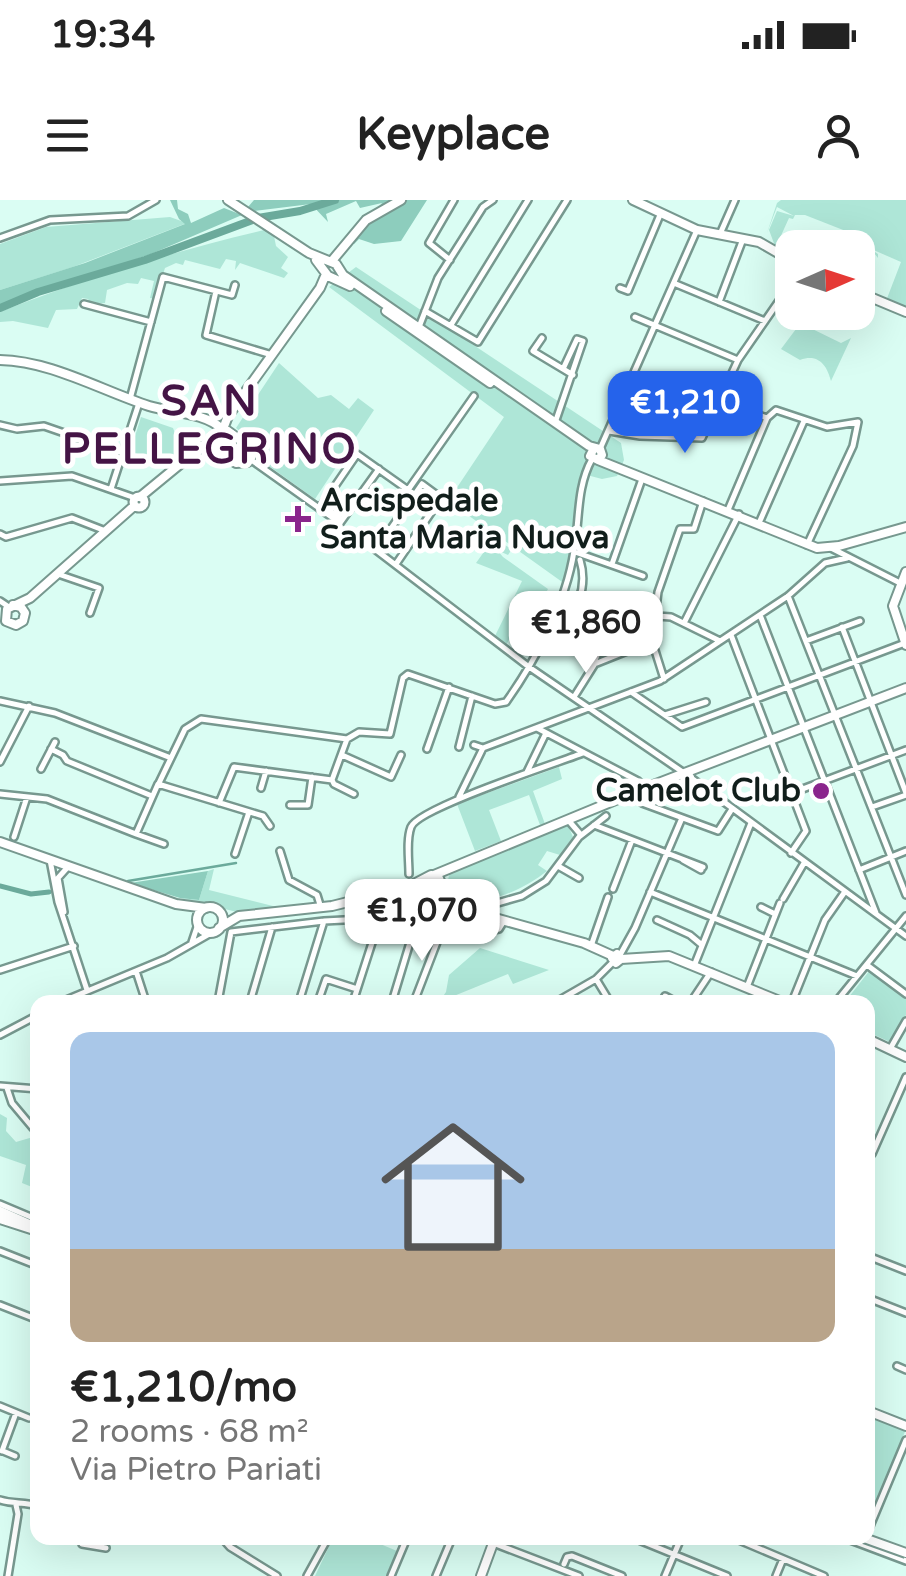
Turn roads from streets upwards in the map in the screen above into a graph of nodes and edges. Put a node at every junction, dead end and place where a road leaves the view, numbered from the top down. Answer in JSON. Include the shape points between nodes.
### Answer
{"nodes":[{"id":1,"x":156,"y":200,"type":"edge"},
{"id":2,"x":228,"y":200,"type":"edge"},
{"id":3,"x":401,"y":200,"type":"edge"},
{"id":4,"x":454,"y":200,"type":"edge"},
{"id":5,"x":492,"y":200,"type":"edge"},
{"id":6,"x":528,"y":200,"type":"edge"},
{"id":7,"x":566,"y":200,"type":"edge"},
{"id":8,"x":632,"y":200,"type":"edge"},
{"id":9,"x":735,"y":200,"type":"edge"},
{"id":10,"x":660,"y":214,"type":"junction"},
{"id":11,"x":697,"y":230,"type":"junction"},
{"id":12,"x":720,"y":234,"type":"junction"},
{"id":13,"x":0,"y":238,"type":"edge"},
{"id":14,"x":744,"y":238,"type":"junction"},
{"id":15,"x":775,"y":249,"type":"edge"},
{"id":16,"x":450,"y":260,"type":"junction"},
{"id":17,"x":332,"y":270,"type":"junction"},
{"id":18,"x":674,"y":283,"type":"junction"},
{"id":19,"x":236,"y":285,"type":"dead end"},
{"id":20,"x":620,"y":288,"type":"dead end"},
{"id":21,"x":216,"y":291,"type":"junction"},
{"id":22,"x":875,"y":299,"type":"edge"},
{"id":23,"x":719,"y":302,"type":"junction"},
{"id":24,"x":84,"y":304,"type":"dead end"},
{"id":25,"x":775,"y":307,"type":"edge"},
{"id":26,"x":425,"y":310,"type":"junction"},
{"id":27,"x":906,"y":312,"type":"edge"},
{"id":28,"x":635,"y":317,"type":"dead end"},
{"id":29,"x":151,"y":322,"type":"junction"},
{"id":30,"x":765,"y":322,"type":"junction"},
{"id":31,"x":656,"y":325,"type":"junction"},
{"id":32,"x":451,"y":326,"type":"junction"},
{"id":33,"x":418,"y":327,"type":"junction"},
{"id":34,"x":542,"y":338,"type":"dead end"},
{"id":35,"x":272,"y":355,"type":"junction"},
{"id":36,"x":0,"y":360,"type":"edge"},
{"id":37,"x":738,"y":360,"type":"junction"},
{"id":38,"x":563,"y":369,"type":"junction"},
{"id":39,"x":573,"y":375,"type":"junction"},
{"id":40,"x":666,"y":382,"type":"dead end"},
{"id":41,"x":474,"y":396,"type":"dead end"},
{"id":42,"x":720,"y":400,"type":"junction"},
{"id":43,"x":134,"y":401,"type":"junction"},
{"id":44,"x":767,"y":418,"type":"junction"},
{"id":45,"x":805,"y":420,"type":"junction"},
{"id":46,"x":556,"y":423,"type":"junction"},
{"id":47,"x":0,"y":425,"type":"edge"},
{"id":48,"x":221,"y":431,"type":"junction"},
{"id":49,"x":609,"y":432,"type":"junction"},
{"id":50,"x":214,"y":449,"type":"junction"},
{"id":51,"x":194,"y":450,"type":"junction"},
{"id":52,"x":122,"y":453,"type":"junction"},
{"id":53,"x":596,"y":454,"type":"junction"},
{"id":54,"x":250,"y":460,"type":"junction"},
{"id":55,"x":379,"y":470,"type":"junction"},
{"id":56,"x":642,"y":479,"type":"junction"},
{"id":57,"x":415,"y":480,"type":"junction"},
{"id":58,"x":0,"y":481,"type":"edge"},
{"id":59,"x":422,"y":484,"type":"junction"},
{"id":60,"x":111,"y":489,"type":"junction"},
{"id":61,"x":137,"y":500,"type":"junction"},
{"id":62,"x":703,"y":501,"type":"junction"},
{"id":63,"x":324,"y":508,"type":"junction"},
{"id":64,"x":728,"y":510,"type":"junction"},
{"id":65,"x":739,"y":514,"type":"junction"},
{"id":66,"x":759,"y":523,"type":"junction"},
{"id":67,"x":906,"y":526,"type":"edge"},
{"id":68,"x":103,"y":530,"type":"junction"},
{"id":69,"x":0,"y":534,"type":"edge"},
{"id":70,"x":807,"y":545,"type":"junction"},
{"id":71,"x":831,"y":548,"type":"junction"},
{"id":72,"x":574,"y":552,"type":"junction"},
{"id":73,"x":848,"y":558,"type":"junction"},
{"id":74,"x":580,"y":560,"type":"dead end"},
{"id":75,"x":396,"y":564,"type":"junction"},
{"id":76,"x":612,"y":564,"type":"junction"},
{"id":77,"x":906,"y":572,"type":"edge"},
{"id":78,"x":55,"y":573,"type":"junction"},
{"id":79,"x":643,"y":576,"type":"dead end"},
{"id":80,"x":900,"y":582,"type":"junction"},
{"id":81,"x":788,"y":596,"type":"junction"},
{"id":82,"x":30,"y":598,"type":"junction"},
{"id":83,"x":575,"y":610,"type":"junction"},
{"id":84,"x":24,"y":611,"type":"junction"},
{"id":85,"x":616,"y":612,"type":"junction"},
{"id":86,"x":4,"y":613,"type":"edge"},
{"id":87,"x":90,"y":613,"type":"dead end"},
{"id":88,"x":656,"y":615,"type":"junction"},
{"id":89,"x":760,"y":615,"type":"junction"},
{"id":90,"x":860,"y":620,"type":"dead end"},
{"id":91,"x":550,"y":621,"type":"junction"},
{"id":92,"x":684,"y":623,"type":"junction"},
{"id":93,"x":842,"y":627,"type":"junction"},
{"id":94,"x":730,"y":634,"type":"junction"},
{"id":95,"x":652,"y":641,"type":"junction"},
{"id":96,"x":720,"y":641,"type":"junction"},
{"id":97,"x":806,"y":641,"type":"junction"},
{"id":98,"x":906,"y":644,"type":"edge"},
{"id":99,"x":596,"y":662,"type":"junction"},
{"id":100,"x":855,"y":662,"type":"junction"},
{"id":101,"x":529,"y":667,"type":"junction"},
{"id":102,"x":819,"y":676,"type":"junction"},
{"id":103,"x":664,"y":679,"type":"junction"},
{"id":104,"x":449,"y":687,"type":"junction"},
{"id":105,"x":788,"y":688,"type":"junction"},
{"id":106,"x":906,"y":688,"type":"edge"},
{"id":107,"x":631,"y":692,"type":"junction"},
{"id":108,"x":472,"y":696,"type":"junction"},
{"id":109,"x":574,"y":696,"type":"junction"},
{"id":110,"x":756,"y":700,"type":"junction"},
{"id":111,"x":0,"y":701,"type":"edge"},
{"id":112,"x":706,"y":702,"type":"dead end"},
{"id":113,"x":870,"y":702,"type":"junction"},
{"id":114,"x":29,"y":706,"type":"junction"},
{"id":115,"x":592,"y":709,"type":"junction"},
{"id":116,"x":665,"y":716,"type":"junction"},
{"id":117,"x":834,"y":716,"type":"junction"},
{"id":118,"x":537,"y":728,"type":"junction"},
{"id":119,"x":804,"y":728,"type":"junction"},
{"id":120,"x":546,"y":733,"type":"junction"},
{"id":121,"x":347,"y":740,"type":"junction"},
{"id":122,"x":772,"y":740,"type":"junction"},
{"id":123,"x":55,"y":742,"type":"dead end"},
{"id":124,"x":474,"y":745,"type":"dead end"},
{"id":125,"x":458,"y":746,"type":"dead end"},
{"id":126,"x":483,"y":748,"type":"junction"},
{"id":127,"x":51,"y":749,"type":"junction"},
{"id":128,"x":427,"y":749,"type":"dead end"},
{"id":129,"x":906,"y":750,"type":"edge"},
{"id":130,"x":583,"y":753,"type":"junction"},
{"id":131,"x":342,"y":755,"type":"junction"},
{"id":132,"x":401,"y":756,"type":"dead end"},
{"id":133,"x":891,"y":756,"type":"junction"},
{"id":134,"x":171,"y":758,"type":"junction"},
{"id":135,"x":0,"y":762,"type":"edge"},
{"id":136,"x":41,"y":768,"type":"dead end"},
{"id":137,"x":856,"y":768,"type":"junction"},
{"id":138,"x":266,"y":771,"type":"junction"},
{"id":139,"x":525,"y":774,"type":"junction"},
{"id":140,"x":684,"y":774,"type":"junction"},
{"id":141,"x":312,"y":777,"type":"junction"},
{"id":142,"x":332,"y":780,"type":"junction"},
{"id":143,"x":824,"y":781,"type":"junction"},
{"id":144,"x":158,"y":784,"type":"junction"},
{"id":145,"x":261,"y":788,"type":"dead end"},
{"id":146,"x":639,"y":791,"type":"junction"},
{"id":147,"x":792,"y":793,"type":"junction"},
{"id":148,"x":0,"y":794,"type":"edge"},
{"id":149,"x":354,"y":794,"type":"dead end"},
{"id":150,"x":906,"y":794,"type":"edge"},
{"id":151,"x":152,"y":796,"type":"junction"},
{"id":152,"x":27,"y":797,"type":"junction"},
{"id":153,"x":458,"y":800,"type":"junction"},
{"id":154,"x":642,"y":803,"type":"dead end"},
{"id":155,"x":219,"y":804,"type":"junction"},
{"id":156,"x":290,"y":805,"type":"dead end"},
{"id":157,"x":872,"y":808,"type":"junction"},
{"id":158,"x":732,"y":809,"type":"junction"},
{"id":159,"x":248,"y":812,"type":"junction"},
{"id":160,"x":606,"y":816,"type":"dead end"},
{"id":161,"x":682,"y":818,"type":"junction"},
{"id":162,"x":570,"y":821,"type":"junction"},
{"id":163,"x":751,"y":822,"type":"junction"},
{"id":164,"x":594,"y":825,"type":"junction"},
{"id":165,"x":270,"y":826,"type":"dead end"},
{"id":166,"x":136,"y":834,"type":"junction"},
{"id":167,"x":581,"y":835,"type":"junction"},
{"id":168,"x":14,"y":837,"type":"dead end"},
{"id":169,"x":632,"y":840,"type":"junction"},
{"id":170,"x":0,"y":842,"type":"edge"},
{"id":171,"x":164,"y":844,"type":"dead end"},
{"id":172,"x":280,"y":851,"type":"dead end"},
{"id":173,"x":906,"y":851,"type":"edge"},
{"id":174,"x":791,"y":852,"type":"junction"},
{"id":175,"x":235,"y":854,"type":"dead end"},
{"id":176,"x":666,"y":854,"type":"junction"},
{"id":177,"x":891,"y":858,"type":"junction"},
{"id":178,"x":50,"y":860,"type":"junction"},
{"id":179,"x":804,"y":862,"type":"junction"},
{"id":180,"x":70,"y":866,"type":"junction"},
{"id":181,"x":451,"y":866,"type":"junction"},
{"id":182,"x":558,"y":866,"type":"junction"},
{"id":183,"x":702,"y":868,"type":"dead end"},
{"id":184,"x":858,"y":870,"type":"junction"},
{"id":185,"x":409,"y":874,"type":"dead end"},
{"id":186,"x":434,"y":875,"type":"junction"},
{"id":187,"x":580,"y":878,"type":"dead end"},
{"id":188,"x":310,"y":882,"type":"dead end"},
{"id":189,"x":424,"y":884,"type":"junction"},
{"id":190,"x":439,"y":888,"type":"junction"},
{"id":191,"x":613,"y":889,"type":"dead end"},
{"id":192,"x":304,"y":890,"type":"junction"},
{"id":193,"x":650,"y":892,"type":"junction"},
{"id":194,"x":845,"y":893,"type":"junction"},
{"id":195,"x":906,"y":895,"type":"edge"},
{"id":196,"x":608,"y":898,"type":"dead end"},
{"id":197,"x":176,"y":904,"type":"junction"},
{"id":198,"x":486,"y":906,"type":"dead end"},
{"id":199,"x":760,"y":907,"type":"dead end"},
{"id":200,"x":206,"y":908,"type":"junction"},
{"id":201,"x":316,"y":908,"type":"junction"},
{"id":202,"x":218,"y":909,"type":"junction"},
{"id":203,"x":776,"y":914,"type":"junction"},
{"id":204,"x":64,"y":915,"type":"junction"},
{"id":205,"x":247,"y":915,"type":"junction"},
{"id":206,"x":418,"y":916,"type":"junction"},
{"id":207,"x":877,"y":916,"type":"junction"},
{"id":208,"x":906,"y":916,"type":"edge"},
{"id":209,"x":380,"y":918,"type":"junction"},
{"id":210,"x":713,"y":918,"type":"junction"},
{"id":211,"x":657,"y":920,"type":"dead end"},
{"id":212,"x":324,"y":921,"type":"junction"},
{"id":213,"x":504,"y":921,"type":"junction"},
{"id":214,"x":197,"y":922,"type":"junction"},
{"id":215,"x":312,"y":922,"type":"junction"},
{"id":216,"x":272,"y":927,"type":"junction"},
{"id":217,"x":896,"y":929,"type":"junction"},
{"id":218,"x":215,"y":930,"type":"junction"},
{"id":219,"x":476,"y":932,"type":"dead end"},
{"id":220,"x":906,"y":936,"type":"edge"},
{"id":221,"x":766,"y":940,"type":"junction"},
{"id":222,"x":190,"y":944,"type":"junction"},
{"id":223,"x":702,"y":945,"type":"junction"},
{"id":224,"x":74,"y":946,"type":"junction"},
{"id":225,"x":591,"y":946,"type":"junction"},
{"id":226,"x":617,"y":958,"type":"junction"},
{"id":227,"x":810,"y":958,"type":"junction"},
{"id":228,"x":867,"y":965,"type":"junction"},
{"id":229,"x":694,"y":966,"type":"junction"},
{"id":230,"x":0,"y":970,"type":"edge"},
{"id":231,"x":136,"y":971,"type":"junction"},
{"id":232,"x":711,"y":972,"type":"junction"},
{"id":233,"x":857,"y":976,"type":"junction"},
{"id":234,"x":596,"y":978,"type":"junction"},
{"id":235,"x":747,"y":988,"type":"junction"},
{"id":236,"x":357,"y":989,"type":"junction"},
{"id":237,"x":87,"y":990,"type":"junction"},
{"id":238,"x":906,"y":994,"type":"edge"},
{"id":239,"x":76,"y":995,"type":"edge"},
{"id":240,"x":144,"y":995,"type":"edge"},
{"id":241,"x":219,"y":995,"type":"edge"},
{"id":242,"x":252,"y":995,"type":"edge"},
{"id":243,"x":301,"y":995,"type":"edge"},
{"id":244,"x":320,"y":995,"type":"edge"},
{"id":245,"x":355,"y":995,"type":"edge"},
{"id":246,"x":394,"y":995,"type":"edge"},
{"id":247,"x":417,"y":995,"type":"edge"},
{"id":248,"x":568,"y":995,"type":"edge"},
{"id":249,"x":606,"y":995,"type":"edge"},
{"id":250,"x":696,"y":995,"type":"edge"},
{"id":251,"x":763,"y":995,"type":"edge"},
{"id":252,"x":795,"y":995,"type":"edge"},
{"id":253,"x":843,"y":995,"type":"edge"},
{"id":254,"x":30,"y":1019,"type":"edge"},
{"id":255,"x":906,"y":1021,"type":"edge"},
{"id":256,"x":0,"y":1035,"type":"edge"},
{"id":257,"x":875,"y":1042,"type":"edge"},
{"id":258,"x":890,"y":1050,"type":"junction"},
{"id":259,"x":906,"y":1057,"type":"edge"},
{"id":260,"x":906,"y":1076,"type":"edge"},
{"id":261,"x":4,"y":1087,"type":"edge"},
{"id":262,"x":30,"y":1089,"type":"edge"},
{"id":263,"x":30,"y":1124,"type":"edge"},
{"id":264,"x":875,"y":1147,"type":"edge"},
{"id":265,"x":0,"y":1208,"type":"edge"},
{"id":266,"x":30,"y":1217,"type":"edge"},
{"id":267,"x":0,"y":1221,"type":"edge"},
{"id":268,"x":30,"y":1226,"type":"edge"},
{"id":269,"x":30,"y":1229,"type":"edge"},
{"id":270,"x":0,"y":1252,"type":"edge"},
{"id":271,"x":875,"y":1259,"type":"edge"},
{"id":272,"x":30,"y":1263,"type":"edge"},
{"id":273,"x":906,"y":1271,"type":"edge"},
{"id":274,"x":875,"y":1301,"type":"edge"},
{"id":275,"x":0,"y":1305,"type":"edge"},
{"id":276,"x":906,"y":1313,"type":"edge"},
{"id":277,"x":30,"y":1317,"type":"edge"},
{"id":278,"x":897,"y":1366,"type":"dead end"},
{"id":279,"x":906,"y":1370,"type":"edge"},
{"id":280,"x":0,"y":1406,"type":"edge"},
{"id":281,"x":16,"y":1413,"type":"junction"},
{"id":282,"x":875,"y":1414,"type":"edge"},
{"id":283,"x":29,"y":1418,"type":"dead end"},
{"id":284,"x":906,"y":1426,"type":"edge"},
{"id":285,"x":906,"y":1440,"type":"edge"},
{"id":286,"x":1,"y":1450,"type":"edge"},
{"id":287,"x":15,"y":1456,"type":"dead end"},
{"id":288,"x":0,"y":1500,"type":"edge"},
{"id":289,"x":30,"y":1504,"type":"edge"},
{"id":290,"x":16,"y":1505,"type":"junction"},
{"id":291,"x":875,"y":1514,"type":"edge"},
{"id":292,"x":875,"y":1543,"type":"edge"},
{"id":293,"x":88,"y":1545,"type":"edge"},
{"id":294,"x":228,"y":1545,"type":"edge"},
{"id":295,"x":324,"y":1545,"type":"edge"},
{"id":296,"x":404,"y":1545,"type":"edge"},
{"id":297,"x":449,"y":1545,"type":"edge"},
{"id":298,"x":492,"y":1545,"type":"edge"},
{"id":299,"x":506,"y":1545,"type":"edge"},
{"id":300,"x":652,"y":1545,"type":"edge"},
{"id":301,"x":678,"y":1545,"type":"edge"},
{"id":302,"x":750,"y":1545,"type":"edge"},
{"id":303,"x":106,"y":1548,"type":"dead end"},
{"id":304,"x":674,"y":1554,"type":"junction"},
{"id":305,"x":906,"y":1557,"type":"edge"},
{"id":306,"x":783,"y":1559,"type":"junction"},
{"id":307,"x":564,"y":1564,"type":"dead end"},
{"id":308,"x":8,"y":1576,"type":"edge"},
{"id":309,"x":277,"y":1576,"type":"edge"},
{"id":310,"x":306,"y":1576,"type":"edge"},
{"id":311,"x":391,"y":1576,"type":"edge"},
{"id":312,"x":436,"y":1576,"type":"edge"},
{"id":313,"x":481,"y":1576,"type":"edge"},
{"id":314,"x":579,"y":1576,"type":"edge"},
{"id":315,"x":622,"y":1576,"type":"edge"},
{"id":316,"x":665,"y":1576,"type":"edge"},
{"id":317,"x":727,"y":1576,"type":"edge"},
{"id":318,"x":776,"y":1576,"type":"edge"},
{"id":319,"x":824,"y":1576,"type":"edge"}],
"edges":[{"from":1,"to":13,"type":"street","via":[[128,216],[50,220]]},
{"from":2,"to":17,"type":"street"},
{"from":3,"to":17,"type":"street","via":[[366,220]]},
{"from":4,"to":16,"type":"street","via":[[429,243]]},
{"from":5,"to":16,"type":"street"},
{"from":6,"to":32,"type":"street"},
{"from":7,"to":32,"type":"street","via":[[478,342]]},
{"from":8,"to":10,"type":"street"},
{"from":9,"to":12,"type":"street"},
{"from":10,"to":11,"type":"street"},
{"from":10,"to":20,"type":"street","via":[[628,292]]},
{"from":11,"to":12,"type":"street"},
{"from":11,"to":18,"type":"street"},
{"from":12,"to":14,"type":"street"},
{"from":14,"to":15,"type":"street"},
{"from":14,"to":23,"type":"street"},
{"from":16,"to":26,"type":"street"},
{"from":17,"to":33,"type":"street"},
{"from":17,"to":35,"type":"street"},
{"from":17,"to":53,"type":"street"},
{"from":18,"to":23,"type":"street"},
{"from":18,"to":31,"type":"street"},
{"from":19,"to":21,"type":"street","via":[[232,295]]},
{"from":21,"to":29,"type":"street","via":[[163,277]]},
{"from":21,"to":35,"type":"street","via":[[206,335]]},
{"from":22,"to":27,"type":"street"},
{"from":23,"to":30,"type":"street"},
{"from":24,"to":29,"type":"street"},
{"from":25,"to":30,"type":"street"},
{"from":26,"to":32,"type":"street"},
{"from":26,"to":33,"type":"street"},
{"from":28,"to":31,"type":"street"},
{"from":29,"to":43,"type":"street"},
{"from":30,"to":37,"type":"street"},
{"from":31,"to":37,"type":"street"},
{"from":31,"to":49,"type":"street"},
{"from":33,"to":46,"type":"street"},
{"from":34,"to":38,"type":"street","via":[[533,351]]},
{"from":35,"to":48,"type":"street"},
{"from":36,"to":43,"type":"street","via":[[32,364]]},
{"from":37,"to":42,"type":"street"},
{"from":38,"to":39,"type":"street"},
{"from":38,"to":39,"type":"street","via":[[583,340]]},
{"from":39,"to":46,"type":"street"},
{"from":40,"to":42,"type":"street"},
{"from":41,"to":57,"type":"street"},
{"from":42,"to":44,"type":"street"},
{"from":42,"to":49,"type":"street","via":[[699,439]]},
{"from":43,"to":48,"type":"street","via":[[214,421]]},
{"from":43,"to":52,"type":"street"},
{"from":44,"to":45,"type":"street","via":[[777,410]]},
{"from":44,"to":64,"type":"street"},
{"from":45,"to":66,"type":"street"},
{"from":45,"to":70,"type":"street","via":[[832,428],[856,425]]},
{"from":46,"to":53,"type":"street"},
{"from":47,"to":52,"type":"street","via":[[44,426]]},
{"from":48,"to":50,"type":"street"},
{"from":48,"to":51,"type":"street"},
{"from":48,"to":54,"type":"street","via":[[251,448]]},
{"from":49,"to":53,"type":"street"},
{"from":50,"to":51,"type":"street"},
{"from":50,"to":54,"type":"street","via":[[236,463]]},
{"from":51,"to":61,"type":"street"},
{"from":52,"to":60,"type":"street"},
{"from":53,"to":56,"type":"street"},
{"from":53,"to":72,"type":"street","via":[[584,474]]},
{"from":54,"to":63,"type":"street"},
{"from":55,"to":57,"type":"street","via":[[408,490]]},
{"from":55,"to":63,"type":"street","via":[[341,521]]},
{"from":55,"to":63,"type":"street","via":[[357,454]]},
{"from":56,"to":62,"type":"street"},
{"from":56,"to":76,"type":"street"},
{"from":57,"to":59,"type":"street"},
{"from":58,"to":60,"type":"street","via":[[64,476]]},
{"from":59,"to":75,"type":"street","via":[[441,498]]},
{"from":59,"to":75,"type":"street","via":[[376,550]]},
{"from":60,"to":61,"type":"street"},
{"from":61,"to":68,"type":"street"},
{"from":62,"to":64,"type":"street"},
{"from":62,"to":88,"type":"street","via":[[694,528],[680,529]]},
{"from":64,"to":65,"type":"street"},
{"from":65,"to":66,"type":"street"},
{"from":65,"to":92,"type":"street"},
{"from":66,"to":70,"type":"street"},
{"from":67,"to":71,"type":"street"},
{"from":68,"to":69,"type":"street","via":[[72,518]]},
{"from":68,"to":78,"type":"street"},
{"from":70,"to":71,"type":"street"},
{"from":71,"to":73,"type":"street"},
{"from":72,"to":76,"type":"street"},
{"from":72,"to":91,"type":"street"},
{"from":73,"to":80,"type":"street"},
{"from":73,"to":81,"type":"street","via":[[824,564]]},
{"from":74,"to":83,"type":"street"},
{"from":75,"to":101,"type":"street"},
{"from":76,"to":79,"type":"street"},
{"from":77,"to":80,"type":"street"},
{"from":78,"to":82,"type":"street"},
{"from":78,"to":87,"type":"street","via":[[99,588]]},
{"from":80,"to":98,"type":"street","via":[[893,608]]},
{"from":81,"to":89,"type":"street"},
{"from":81,"to":97,"type":"street"},
{"from":82,"to":84,"type":"street"},
{"from":82,"to":86,"type":"street"},
{"from":83,"to":85,"type":"street"},
{"from":83,"to":91,"type":"street","via":[[568,622]]},
{"from":84,"to":86,"type":"street"},
{"from":84,"to":86,"type":"street","via":[[21,623]]},
{"from":85,"to":88,"type":"street"},
{"from":85,"to":99,"type":"street"},
{"from":88,"to":92,"type":"street"},
{"from":88,"to":95,"type":"street"},
{"from":89,"to":94,"type":"street"},
{"from":89,"to":105,"type":"street"},
{"from":90,"to":93,"type":"street"},
{"from":91,"to":101,"type":"street"},
{"from":92,"to":96,"type":"street"},
{"from":93,"to":97,"type":"street"},
{"from":93,"to":100,"type":"street"},
{"from":94,"to":96,"type":"street"},
{"from":94,"to":110,"type":"street"},
{"from":95,"to":99,"type":"street"},
{"from":95,"to":103,"type":"street"},
{"from":96,"to":103,"type":"street"},
{"from":97,"to":102,"type":"street"},
{"from":98,"to":100,"type":"street"},
{"from":99,"to":109,"type":"street"},
{"from":100,"to":102,"type":"street"},
{"from":100,"to":113,"type":"street"},
{"from":101,"to":108,"type":"street","via":[[504,703]]},
{"from":101,"to":109,"type":"street"},
{"from":102,"to":105,"type":"street"},
{"from":102,"to":117,"type":"street"},
{"from":103,"to":107,"type":"street"},
{"from":104,"to":108,"type":"street"},
{"from":104,"to":121,"type":"street","via":[[406,674],[389,735],[359,732]]},
{"from":104,"to":128,"type":"street"},
{"from":105,"to":110,"type":"street"},
{"from":105,"to":119,"type":"street"},
{"from":106,"to":113,"type":"street"},
{"from":107,"to":115,"type":"street"},
{"from":107,"to":116,"type":"street"},
{"from":108,"to":125,"type":"street"},
{"from":109,"to":115,"type":"street"},
{"from":110,"to":116,"type":"street","via":[[682,727]]},
{"from":110,"to":122,"type":"street"},
{"from":111,"to":114,"type":"street"},
{"from":112,"to":116,"type":"street"},
{"from":113,"to":117,"type":"street"},
{"from":113,"to":133,"type":"street"},
{"from":114,"to":134,"type":"street"},
{"from":114,"to":135,"type":"street"},
{"from":115,"to":118,"type":"street"},
{"from":115,"to":140,"type":"street"},
{"from":117,"to":119,"type":"street"},
{"from":117,"to":137,"type":"street"},
{"from":118,"to":120,"type":"street"},
{"from":118,"to":126,"type":"street"},
{"from":119,"to":122,"type":"street"},
{"from":119,"to":143,"type":"street"},
{"from":120,"to":130,"type":"street"},
{"from":120,"to":139,"type":"street"},
{"from":121,"to":131,"type":"street"},
{"from":121,"to":134,"type":"street","via":[[204,719],[184,729]]},
{"from":122,"to":140,"type":"street"},
{"from":122,"to":147,"type":"street"},
{"from":123,"to":127,"type":"street"},
{"from":124,"to":126,"type":"street"},
{"from":126,"to":153,"type":"street"},
{"from":127,"to":136,"type":"street"},
{"from":127,"to":151,"type":"street"},
{"from":129,"to":133,"type":"street"},
{"from":130,"to":139,"type":"street"},
{"from":130,"to":146,"type":"street","via":[[623,774]]},
{"from":131,"to":132,"type":"street","via":[[391,778]]},
{"from":131,"to":142,"type":"street"},
{"from":133,"to":137,"type":"street"},
{"from":133,"to":150,"type":"street"},
{"from":134,"to":144,"type":"street"},
{"from":137,"to":143,"type":"street"},
{"from":137,"to":157,"type":"street"},
{"from":138,"to":141,"type":"street"},
{"from":138,"to":145,"type":"street"},
{"from":138,"to":155,"type":"street","via":[[233,767]]},
{"from":139,"to":153,"type":"street"},
{"from":140,"to":146,"type":"street"},
{"from":140,"to":158,"type":"street"},
{"from":141,"to":142,"type":"street"},
{"from":141,"to":156,"type":"street","via":[[308,806]]},
{"from":142,"to":149,"type":"street"},
{"from":143,"to":147,"type":"street"},
{"from":143,"to":184,"type":"street"},
{"from":144,"to":151,"type":"street"},
{"from":144,"to":155,"type":"street"},
{"from":146,"to":162,"type":"street"},
{"from":147,"to":174,"type":"street","via":[[806,831]]},
{"from":148,"to":152,"type":"street"},
{"from":150,"to":157,"type":"street"},
{"from":151,"to":166,"type":"street"},
{"from":152,"to":166,"type":"street"},
{"from":152,"to":168,"type":"street"},
{"from":153,"to":185,"type":"street","via":[[411,825]]},
{"from":154,"to":161,"type":"street"},
{"from":155,"to":159,"type":"street"},
{"from":157,"to":177,"type":"street"},
{"from":158,"to":161,"type":"street","via":[[718,831]]},
{"from":158,"to":163,"type":"street"},
{"from":159,"to":165,"type":"street","via":[[264,816]]},
{"from":159,"to":175,"type":"street"},
{"from":160,"to":164,"type":"street"},
{"from":161,"to":176,"type":"street"},
{"from":162,"to":167,"type":"street"},
{"from":162,"to":181,"type":"street"},
{"from":163,"to":174,"type":"street"},
{"from":163,"to":210,"type":"street"},
{"from":164,"to":167,"type":"street"},
{"from":164,"to":169,"type":"street"},
{"from":166,"to":171,"type":"street"},
{"from":167,"to":182,"type":"street"},
{"from":169,"to":176,"type":"street"},
{"from":169,"to":191,"type":"street"},
{"from":170,"to":178,"type":"street"},
{"from":172,"to":192,"type":"street","via":[[289,880]]},
{"from":173,"to":177,"type":"street"},
{"from":174,"to":179,"type":"street"},
{"from":176,"to":183,"type":"street"},
{"from":176,"to":193,"type":"street"},
{"from":177,"to":184,"type":"street"},
{"from":177,"to":195,"type":"street"},
{"from":178,"to":180,"type":"street"},
{"from":178,"to":204,"type":"street"},
{"from":179,"to":194,"type":"street"},
{"from":179,"to":203,"type":"street"},
{"from":180,"to":197,"type":"street"},
{"from":180,"to":204,"type":"street","via":[[58,878]]},
{"from":181,"to":186,"type":"street"},
{"from":181,"to":190,"type":"street"},
{"from":182,"to":187,"type":"street"},
{"from":182,"to":198,"type":"street","via":[[522,896]]},
{"from":184,"to":207,"type":"street"},
{"from":186,"to":189,"type":"street"},
{"from":186,"to":190,"type":"street"},
{"from":188,"to":192,"type":"street"},
{"from":189,"to":190,"type":"street"},
{"from":189,"to":201,"type":"street"},
{"from":190,"to":213,"type":"street","via":[[449,902]]},
{"from":192,"to":201,"type":"street","via":[[319,896]]},
{"from":193,"to":210,"type":"street"},
{"from":193,"to":226,"type":"street"},
{"from":194,"to":207,"type":"street"},
{"from":194,"to":227,"type":"street"},
{"from":196,"to":225,"type":"street"},
{"from":197,"to":200,"type":"street"},
{"from":197,"to":214,"type":"street"},
{"from":199,"to":203,"type":"street"},
{"from":200,"to":202,"type":"street"},
{"from":200,"to":214,"type":"street"},
{"from":201,"to":205,"type":"street"},
{"from":201,"to":215,"type":"street"},
{"from":202,"to":205,"type":"street"},
{"from":202,"to":218,"type":"street","via":[[223,920]]},
{"from":203,"to":221,"type":"street"},
{"from":204,"to":224,"type":"street"},
{"from":205,"to":218,"type":"street"},
{"from":206,"to":209,"type":"street"},
{"from":206,"to":246,"type":"street"},
{"from":206,"to":247,"type":"street","via":[[442,915],[444,924]]},
{"from":207,"to":217,"type":"street"},
{"from":208,"to":217,"type":"street"},
{"from":209,"to":212,"type":"street"},
{"from":209,"to":236,"type":"street"},
{"from":210,"to":221,"type":"street"},
{"from":210,"to":223,"type":"street"},
{"from":211,"to":223,"type":"street"},
{"from":212,"to":215,"type":"street"},
{"from":212,"to":243,"type":"street"},
{"from":213,"to":219,"type":"street","via":[[499,929]]},
{"from":213,"to":225,"type":"street"},
{"from":214,"to":218,"type":"street","via":[[204,931]]},
{"from":214,"to":222,"type":"street"},
{"from":215,"to":216,"type":"street"},
{"from":216,"to":241,"type":"street","via":[[231,932]]},
{"from":216,"to":242,"type":"street"},
{"from":217,"to":220,"type":"street"},
{"from":217,"to":228,"type":"street"},
{"from":218,"to":222,"type":"street"},
{"from":221,"to":227,"type":"street"},
{"from":221,"to":235,"type":"street"},
{"from":222,"to":231,"type":"street"},
{"from":223,"to":229,"type":"street"},
{"from":224,"to":230,"type":"street"},
{"from":224,"to":237,"type":"street"},
{"from":225,"to":226,"type":"street"},
{"from":226,"to":229,"type":"street","via":[[666,955]]},
{"from":226,"to":234,"type":"street"},
{"from":227,"to":233,"type":"street"},
{"from":227,"to":252,"type":"street"},
{"from":228,"to":233,"type":"street"},
{"from":228,"to":238,"type":"street"},
{"from":229,"to":232,"type":"street"},
{"from":231,"to":237,"type":"street"},
{"from":231,"to":240,"type":"street"},
{"from":232,"to":235,"type":"street"},
{"from":232,"to":250,"type":"street"},
{"from":233,"to":253,"type":"street"},
{"from":234,"to":248,"type":"street"},
{"from":234,"to":249,"type":"street"},
{"from":235,"to":251,"type":"street"},
{"from":236,"to":244,"type":"street","via":[[326,979]]},
{"from":236,"to":245,"type":"street"},
{"from":237,"to":239,"type":"street"},
{"from":254,"to":256,"type":"street"},
{"from":255,"to":258,"type":"street"},
{"from":257,"to":258,"type":"street"},
{"from":258,"to":259,"type":"street"},
{"from":260,"to":264,"type":"street"},
{"from":261,"to":262,"type":"street"},
{"from":261,"to":263,"type":"street"},
{"from":265,"to":266,"type":"street"},
{"from":265,"to":268,"type":"street"},
{"from":267,"to":269,"type":"street"},
{"from":270,"to":272,"type":"street"},
{"from":271,"to":273,"type":"street"},
{"from":274,"to":276,"type":"street"},
{"from":275,"to":277,"type":"street"},
{"from":278,"to":279,"type":"street"},
{"from":280,"to":281,"type":"street"},
{"from":281,"to":283,"type":"street"},
{"from":281,"to":286,"type":"street"},
{"from":282,"to":284,"type":"street"},
{"from":285,"to":291,"type":"street"},
{"from":286,"to":287,"type":"street"},
{"from":288,"to":290,"type":"street"},
{"from":289,"to":290,"type":"street"},
{"from":290,"to":308,"type":"street"},
{"from":292,"to":305,"type":"street","bridge":true},
{"from":293,"to":303,"type":"street"},
{"from":294,"to":309,"type":"street"},
{"from":295,"to":310,"type":"street"},
{"from":296,"to":311,"type":"street"},
{"from":297,"to":312,"type":"street"},
{"from":298,"to":313,"type":"street"},
{"from":299,"to":314,"type":"street"},
{"from":300,"to":304,"type":"street"},
{"from":301,"to":304,"type":"street"},
{"from":302,"to":306,"type":"street"},
{"from":304,"to":316,"type":"street"},
{"from":304,"to":317,"type":"street"},
{"from":306,"to":318,"type":"street"},
{"from":306,"to":319,"type":"street"},
{"from":307,"to":315,"type":"street","via":[[572,1556]]}]}
